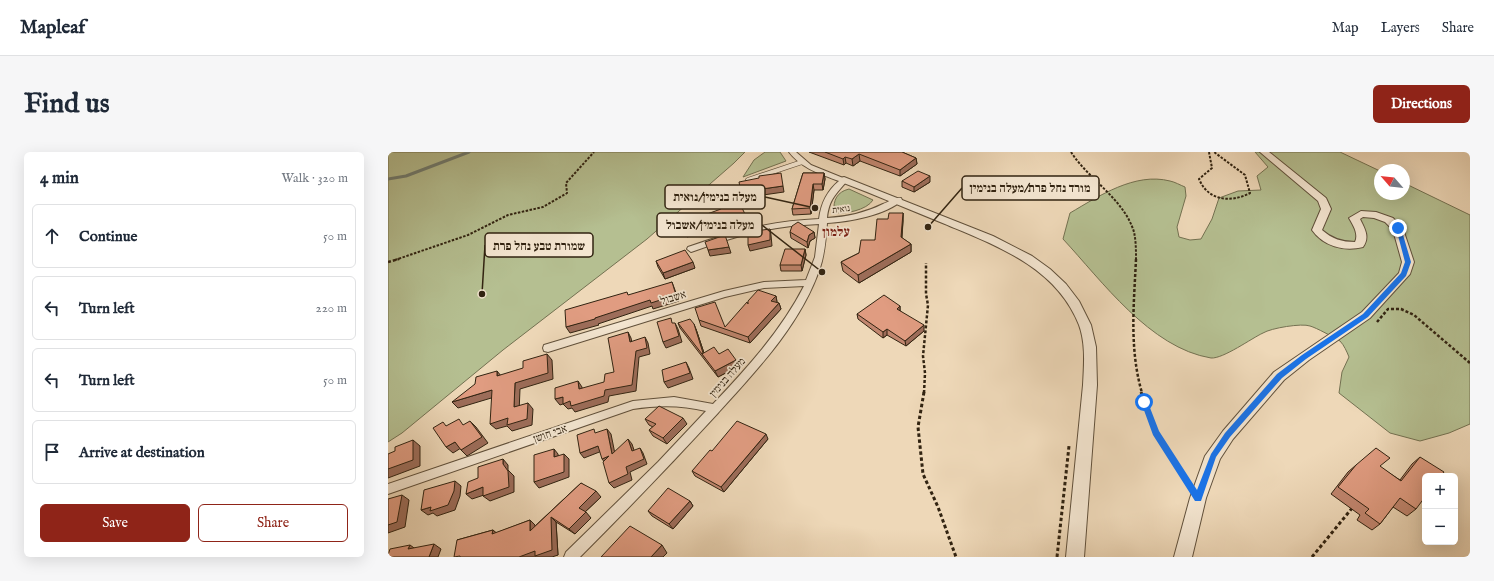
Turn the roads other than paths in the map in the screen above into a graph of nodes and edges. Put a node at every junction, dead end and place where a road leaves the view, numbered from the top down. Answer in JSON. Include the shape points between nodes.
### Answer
{"nodes":[{"id":1,"x":792,"y":152,"type":"edge"},
{"id":2,"x":1264,"y":152,"type":"edge"},
{"id":3,"x":802,"y":162,"type":"junction"},
{"id":4,"x":748,"y":180,"type":"edge"},
{"id":5,"x":844,"y":180,"type":"junction"},
{"id":6,"x":898,"y":200,"type":"junction"},
{"id":7,"x":823,"y":220,"type":"junction"},
{"id":8,"x":691,"y":249,"type":"dead end"},
{"id":9,"x":809,"y":284,"type":"junction"},
{"id":10,"x":548,"y":348,"type":"dead end"},
{"id":11,"x":715,"y":409,"type":"junction"},
{"id":12,"x":388,"y":489,"type":"edge"},
{"id":13,"x":571,"y":557,"type":"edge"},
{"id":14,"x":1075,"y":557,"type":"edge"},
{"id":15,"x":1183,"y":557,"type":"edge"}],
"edges":[{"from":1,"to":3,"type":"street"},
{"from":2,"to":15,"type":"street","via":[[1322,200],[1326,209],[1317,230],[1324,238],[1338,244],[1359,245],[1362,238],[1354,218],[1361,214],[1376,215],[1390,220],[1398,228],[1408,262],[1404,274],[1366,315],[1279,376],[1228,435],[1213,456],[1198,498]]},
{"from":3,"to":4,"type":"lane"},
{"from":3,"to":5,"type":"street"},
{"from":5,"to":6,"type":"street"},
{"from":5,"to":7,"type":"street","name":"מעלה בנימין","via":[[829,196]]},
{"from":6,"to":7,"type":"street","name":"נואית","via":[[878,211],[858,217]]},
{"from":6,"to":14,"type":"street","via":[[1010,247],[1064,288],[1085,325],[1090,345],[1090,385]]},
{"from":7,"to":8,"type":"street","name":"נואית","via":[[756,228]]},
{"from":7,"to":9,"type":"street","name":"מעלה בנימין","via":[[820,253]]},
{"from":9,"to":10,"type":"street","name":"אשבול","via":[[764,285],[724,294]]},
{"from":9,"to":11,"type":"street","name":"מעלה בנימין","via":[[793,314],[778,334]]},
{"from":11,"to":12,"type":"street","name":"אבי חושן","via":[[677,400],[633,405]]},
{"from":11,"to":13,"type":"street","name":"מעלה בנימין"}]}
